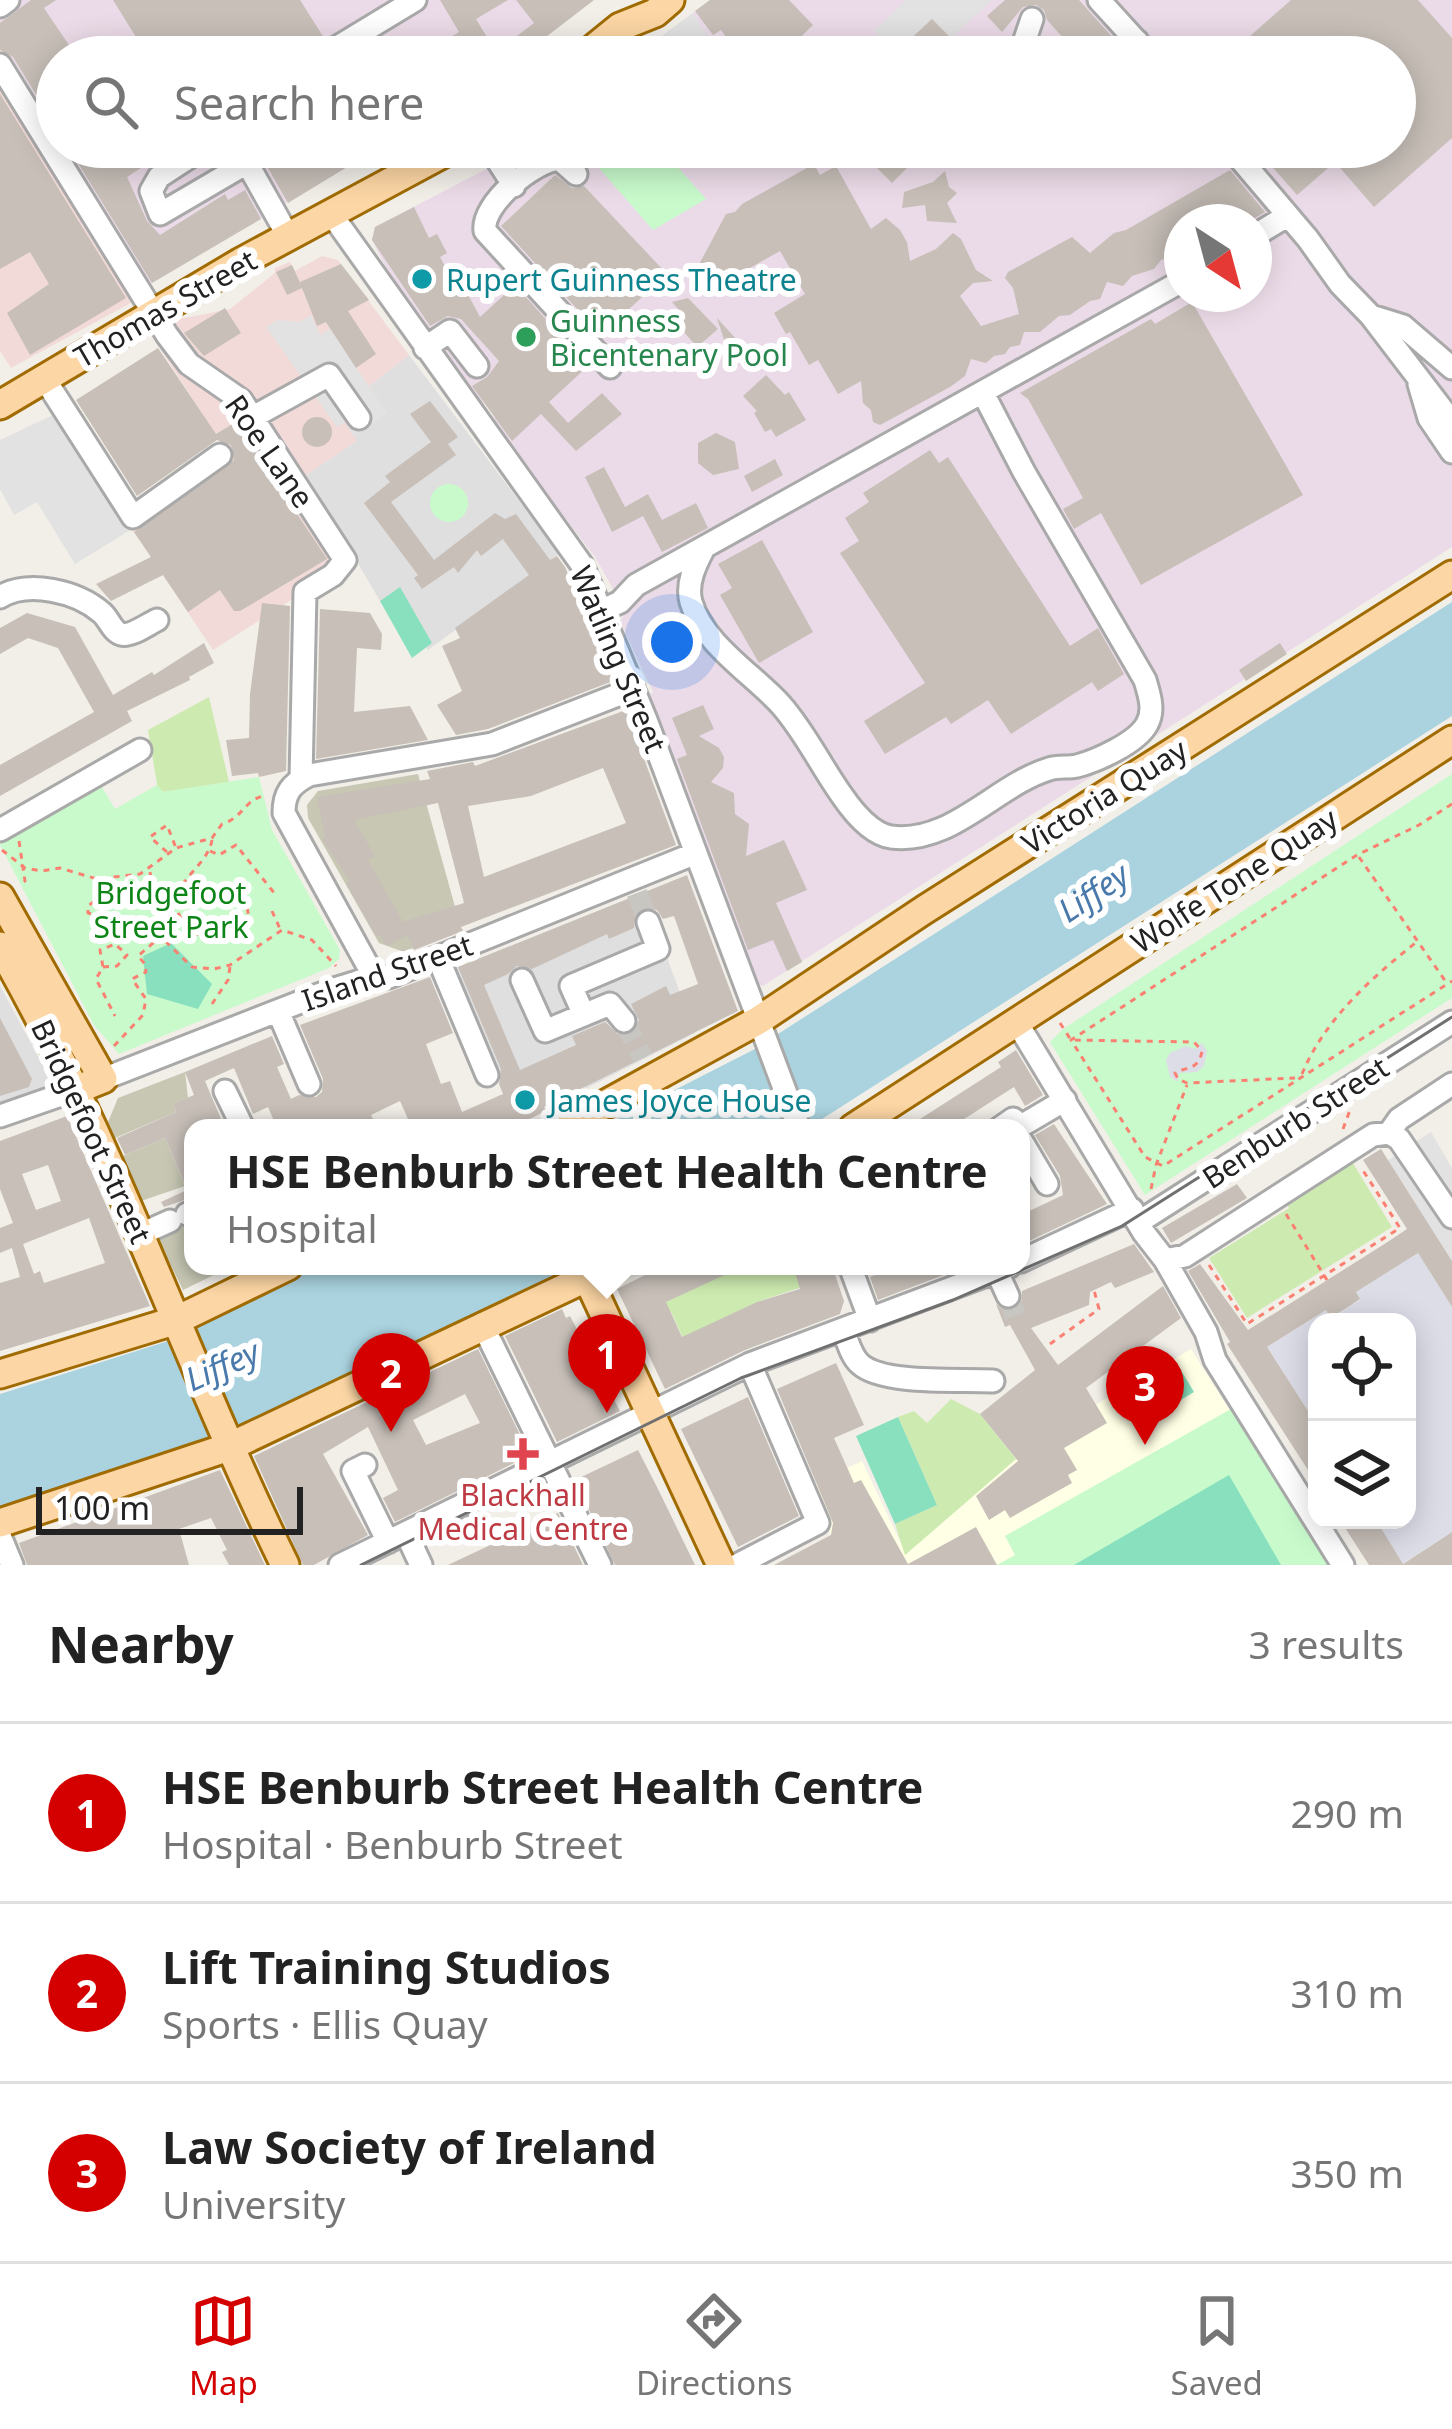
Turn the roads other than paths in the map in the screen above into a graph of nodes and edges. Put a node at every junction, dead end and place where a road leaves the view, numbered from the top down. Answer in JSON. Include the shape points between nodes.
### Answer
{"nodes":[{"id":1,"x":8,"y":0,"type":"edge"},
{"id":2,"x":415,"y":0,"type":"edge"},
{"id":3,"x":638,"y":0,"type":"edge"},
{"id":4,"x":670,"y":0,"type":"edge"},
{"id":5,"x":1099,"y":0,"type":"edge"},
{"id":6,"x":0,"y":6,"type":"edge"},
{"id":7,"x":1032,"y":19,"type":"dead end"},
{"id":8,"x":620,"y":27,"type":"junction"},
{"id":9,"x":368,"y":36,"type":"edge"},
{"id":10,"x":609,"y":36,"type":"edge"},
{"id":11,"x":1026,"y":36,"type":"edge"},
{"id":12,"x":1132,"y":36,"type":"edge"},
{"id":13,"x":0,"y":65,"type":"edge"},
{"id":14,"x":36,"y":122,"type":"edge"},
{"id":15,"x":65,"y":168,"type":"edge"},
{"id":16,"x":174,"y":168,"type":"edge"},
{"id":17,"x":224,"y":168,"type":"edge"},
{"id":18,"x":249,"y":168,"type":"edge"},
{"id":19,"x":400,"y":168,"type":"edge"},
{"id":20,"x":502,"y":168,"type":"edge"},
{"id":21,"x":535,"y":168,"type":"edge"},
{"id":22,"x":569,"y":168,"type":"edge"},
{"id":23,"x":1247,"y":168,"type":"edge"},
{"id":24,"x":576,"y":174,"type":"dead end"},
{"id":25,"x":514,"y":186,"type":"junction"},
{"id":26,"x":332,"y":215,"type":"junction"},
{"id":27,"x":1287,"y":216,"type":"junction"},
{"id":28,"x":1272,"y":225,"type":"edge"},
{"id":29,"x":288,"y":236,"type":"junction"},
{"id":30,"x":1164,"y":291,"type":"edge"},
{"id":31,"x":155,"y":312,"type":"junction"},
{"id":32,"x":1370,"y":316,"type":"junction"},
{"id":33,"x":425,"y":348,"type":"junction"},
{"id":34,"x":477,"y":366,"type":"dead end"},
{"id":35,"x":610,"y":367,"type":"dead end"},
{"id":36,"x":1452,"y":368,"type":"edge"},
{"id":37,"x":44,"y":378,"type":"junction"},
{"id":38,"x":1418,"y":380,"type":"junction"},
{"id":39,"x":983,"y":393,"type":"junction"},
{"id":40,"x":0,"y":405,"type":"edge"},
{"id":41,"x":253,"y":418,"type":"junction"},
{"id":42,"x":359,"y":418,"type":"dead end"},
{"id":43,"x":1452,"y":422,"type":"edge"},
{"id":44,"x":1452,"y":452,"type":"edge"},
{"id":45,"x":220,"y":455,"type":"dead end"},
{"id":46,"x":703,"y":550,"type":"junction"},
{"id":47,"x":1452,"y":575,"type":"edge"},
{"id":48,"x":0,"y":597,"type":"edge"},
{"id":49,"x":603,"y":610,"type":"junction"},
{"id":50,"x":157,"y":620,"type":"dead end"},
{"id":51,"x":633,"y":689,"type":"junction"},
{"id":52,"x":1452,"y":740,"type":"edge"},
{"id":53,"x":140,"y":750,"type":"dead end"},
{"id":54,"x":301,"y":779,"type":"junction"},
{"id":55,"x":0,"y":830,"type":"edge"},
{"id":56,"x":696,"y":853,"type":"junction"},
{"id":57,"x":9,"y":891,"type":"edge"},
{"id":58,"x":648,"y":922,"type":"dead end"},
{"id":59,"x":0,"y":946,"type":"edge"},
{"id":60,"x":438,"y":958,"type":"junction"},
{"id":61,"x":374,"y":977,"type":"junction"},
{"id":62,"x":522,"y":980,"type":"dead end"},
{"id":63,"x":11,"y":990,"type":"edge"},
{"id":64,"x":278,"y":1011,"type":"junction"},
{"id":65,"x":584,"y":1015,"type":"junction"},
{"id":66,"x":624,"y":1021,"type":"dead end"},
{"id":67,"x":1016,"y":1021,"type":"junction"},
{"id":68,"x":1452,"y":1022,"type":"edge"},
{"id":69,"x":763,"y":1029,"type":"junction"},
{"id":70,"x":487,"y":1075,"type":"dead end"},
{"id":71,"x":90,"y":1084,"type":"junction"},
{"id":72,"x":309,"y":1084,"type":"dead end"},
{"id":73,"x":1452,"y":1084,"type":"edge"},
{"id":74,"x":225,"y":1090,"type":"dead end"},
{"id":75,"x":1066,"y":1100,"type":"junction"},
{"id":76,"x":0,"y":1116,"type":"edge"},
{"id":77,"x":239,"y":1119,"type":"edge"},
{"id":78,"x":575,"y":1119,"type":"edge"},
{"id":79,"x":796,"y":1119,"type":"edge"},
{"id":80,"x":867,"y":1119,"type":"edge"},
{"id":81,"x":1030,"y":1121,"type":"edge"},
{"id":82,"x":1388,"y":1133,"type":"junction"},
{"id":83,"x":1030,"y":1157,"type":"edge"},
{"id":84,"x":1048,"y":1184,"type":"dead end"},
{"id":85,"x":183,"y":1216,"type":"edge"},
{"id":86,"x":1452,"y":1217,"type":"edge"},
{"id":87,"x":1137,"y":1219,"type":"junction"},
{"id":88,"x":141,"y":1234,"type":"junction"},
{"id":89,"x":1030,"y":1258,"type":"edge"},
{"id":90,"x":1166,"y":1261,"type":"junction"},
{"id":91,"x":272,"y":1275,"type":"edge"},
{"id":92,"x":583,"y":1275,"type":"edge"},
{"id":93,"x":595,"y":1275,"type":"edge"},
{"id":94,"x":853,"y":1275,"type":"edge"},
{"id":95,"x":989,"y":1275,"type":"edge"},
{"id":96,"x":1005,"y":1275,"type":"edge"},
{"id":97,"x":1008,"y":1296,"type":"tunnel mouth"},
{"id":98,"x":870,"y":1321,"type":"junction"},
{"id":99,"x":482,"y":1324,"type":"junction"},
{"id":100,"x":179,"y":1326,"type":"junction"},
{"id":101,"x":843,"y":1330,"type":"junction"},
{"id":102,"x":750,"y":1364,"type":"junction"},
{"id":103,"x":0,"y":1374,"type":"edge"},
{"id":104,"x":993,"y":1381,"type":"dead end"},
{"id":105,"x":648,"y":1413,"type":"junction"},
{"id":106,"x":227,"y":1443,"type":"junction"},
{"id":107,"x":365,"y":1465,"type":"dead end"},
{"id":108,"x":554,"y":1469,"type":"junction"},
{"id":109,"x":1308,"y":1506,"type":"edge"},
{"id":110,"x":0,"y":1523,"type":"edge"},
{"id":111,"x":1322,"y":1529,"type":"edge"},
{"id":112,"x":0,"y":1536,"type":"edge"},
{"id":113,"x":397,"y":1537,"type":"junction"},
{"id":114,"x":12,"y":1565,"type":"edge"},
{"id":115,"x":285,"y":1565,"type":"edge"},
{"id":116,"x":340,"y":1565,"type":"edge"},
{"id":117,"x":422,"y":1565,"type":"edge"},
{"id":118,"x":600,"y":1565,"type":"edge"},
{"id":119,"x":721,"y":1565,"type":"edge"},
{"id":120,"x":737,"y":1565,"type":"edge"},
{"id":121,"x":1343,"y":1565,"type":"edge"}],
"edges":[{"from":1,"to":6,"type":"street"},
{"from":2,"to":9,"type":"street"},
{"from":3,"to":8,"type":"main road"},
{"from":4,"to":8,"type":"main road"},
{"from":5,"to":12,"type":"street"},
{"from":7,"to":11,"type":"street"},
{"from":8,"to":10,"type":"main road"},
{"from":13,"to":14,"type":"street","name":"Roe Lane"},
{"from":15,"to":31,"type":"street","name":"Roe Lane"},
{"from":16,"to":17,"type":"street","via":[[151,190],[160,214]]},
{"from":18,"to":29,"type":"street"},
{"from":19,"to":26,"type":"main road","name":"Thomas Street"},
{"from":20,"to":25,"type":"street"},
{"from":21,"to":25,"type":"street"},
{"from":22,"to":24,"type":"street"},
{"from":23,"to":27,"type":"street"},
{"from":25,"to":35,"type":"street","via":[[490,209],[485,231]]},
{"from":26,"to":29,"type":"main road","name":"Thomas Street"},
{"from":26,"to":33,"type":"street","name":"Watling Street"},
{"from":27,"to":28,"type":"street"},
{"from":27,"to":32,"type":"street"},
{"from":29,"to":31,"type":"main road","name":"Thomas Street"},
{"from":30,"to":39,"type":"street"},
{"from":31,"to":37,"type":"main road","name":"Thomas Street"},
{"from":31,"to":41,"type":"street","name":"Roe Lane","via":[[189,364],[227,388]]},
{"from":32,"to":36,"type":"street","via":[[1403,326]]},
{"from":32,"to":38,"type":"street"},
{"from":33,"to":34,"type":"street","via":[[450,332]]},
{"from":33,"to":49,"type":"street","name":"Watling Street","via":[[574,553]]},
{"from":37,"to":40,"type":"main road","name":"Thomas Street"},
{"from":37,"to":45,"type":"street","via":[[133,517]]},
{"from":38,"to":43,"type":"street"},
{"from":38,"to":44,"type":"street","via":[[1429,418]]},
{"from":39,"to":46,"type":"street"},
{"from":39,"to":46,"type":"street","via":[[1145,680],[1148,724],[1118,746],[1051,768],[944,828],[886,837],[846,801],[782,706],[713,639],[691,602],[692,570]]},
{"from":41,"to":42,"type":"street","via":[[329,375]]},
{"from":41,"to":54,"type":"street","name":"Roe Lane","via":[[345,560],[305,592]]},
{"from":46,"to":49,"type":"street"},
{"from":47,"to":69,"type":"main road","name":"Victoria Quay","via":[[940,899]]},
{"from":48,"to":50,"type":"street","via":[[23,586],[74,598],[127,635]]},
{"from":49,"to":51,"type":"street","name":"Watling Street"},
{"from":51,"to":54,"type":"street","via":[[492,744],[421,750]]},
{"from":51,"to":56,"type":"street","name":"Watling Street"},
{"from":52,"to":67,"type":"main road","name":"Wolfe Tone Quay"},
{"from":53,"to":55,"type":"street"},
{"from":54,"to":61,"type":"street","via":[[284,800],[284,814]]},
{"from":56,"to":60,"type":"street","name":"Island Street","via":[[634,886]]},
{"from":56,"to":69,"type":"street","name":"Watling Street"},
{"from":57,"to":71,"type":"main road","name":"Bridgefoot Street"},
{"from":58,"to":65,"type":"street","via":[[658,949],[571,986]]},
{"from":59,"to":63,"type":"main road","name":"Bridgefoot Street"},
{"from":60,"to":61,"type":"street","name":"Island Street"},
{"from":60,"to":70,"type":"street"},
{"from":61,"to":64,"type":"street","name":"Island Street"},
{"from":62,"to":65,"type":"street","via":[[545,1031]]},
{"from":63,"to":71,"type":"main road","name":"Bridgefoot Street"},
{"from":64,"to":71,"type":"street","name":"Island Street"},
{"from":64,"to":72,"type":"street"},
{"from":65,"to":66,"type":"street","via":[[610,1004]]},
{"from":67,"to":75,"type":"street"},
{"from":67,"to":80,"type":"main road","name":"Wolfe Tone Quay"},
{"from":68,"to":87,"type":"street","name":"Benburb Street"},
{"from":69,"to":78,"type":"main road","name":"Victoria Quay","via":[[649,1069]]},
{"from":69,"to":79,"type":"street","name":"Watling Street"},
{"from":71,"to":76,"type":"street","name":"Island Street"},
{"from":71,"to":88,"type":"main road","name":"Bridgefoot Street"},
{"from":73,"to":82,"type":"street"},
{"from":74,"to":77,"type":"street"},
{"from":75,"to":81,"type":"street"},
{"from":75,"to":87,"type":"street"},
{"from":82,"to":86,"type":"street"},
{"from":82,"to":90,"type":"street"},
{"from":83,"to":84,"type":"street"},
{"from":85,"to":88,"type":"street"},
{"from":87,"to":89,"type":"street","name":"Benburb Street"},
{"from":87,"to":90,"type":"street"},
{"from":88,"to":100,"type":"main road","name":"Bridgefoot Street"},
{"from":90,"to":109,"type":"street","via":[[1215,1360]]},
{"from":91,"to":100,"type":"main road"},
{"from":92,"to":99,"type":"main road"},
{"from":93,"to":105,"type":"main road"},
{"from":94,"to":98,"type":"street"},
{"from":95,"to":98,"type":"street"},
{"from":96,"to":97,"type":"street"},
{"from":98,"to":101,"type":"street"},
{"from":99,"to":106,"type":"main road"},
{"from":99,"to":108,"type":"street"},
{"from":100,"to":103,"type":"main road"},
{"from":100,"to":106,"type":"main road","name":"Bridgefoot Street"},
{"from":101,"to":102,"type":"street"},
{"from":101,"to":104,"type":"street","via":[[869,1370]]},
{"from":102,"to":105,"type":"street"},
{"from":102,"to":120,"type":"street","via":[[818,1523]]},
{"from":105,"to":108,"type":"street"},
{"from":105,"to":119,"type":"main road"},
{"from":106,"to":110,"type":"main road"},
{"from":106,"to":115,"type":"main road","name":"Bridgefoot Street"},
{"from":107,"to":113,"type":"street","via":[[353,1471]]},
{"from":108,"to":113,"type":"street"},
{"from":108,"to":118,"type":"street"},
{"from":111,"to":121,"type":"street"},
{"from":112,"to":114,"type":"street"},
{"from":113,"to":116,"type":"street"},
{"from":113,"to":117,"type":"street"}]}
